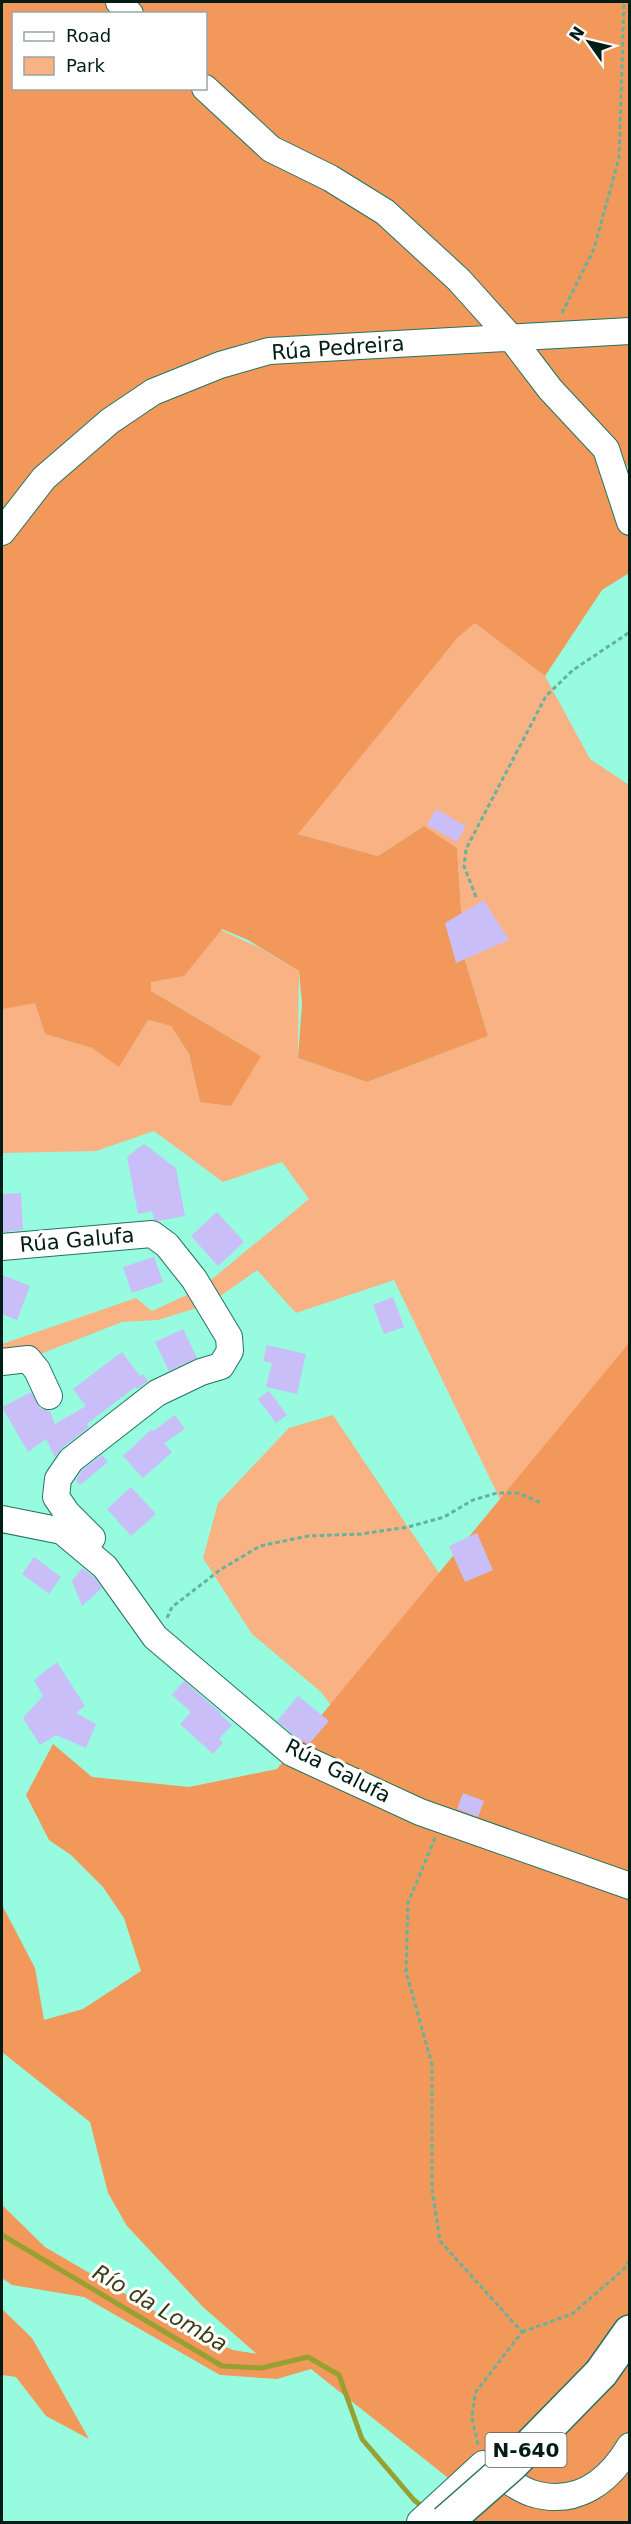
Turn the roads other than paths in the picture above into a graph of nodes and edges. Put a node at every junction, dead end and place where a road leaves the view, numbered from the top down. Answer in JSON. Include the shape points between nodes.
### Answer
{"nodes":[{"id":1,"x":207,"y":90,"type":"edge"},
{"id":2,"x":630,"y":331,"type":"edge"},
{"id":3,"x":512,"y":339,"type":"junction"},
{"id":4,"x":630,"y":522,"type":"edge"},
{"id":5,"x":2,"y":531,"type":"edge"},
{"id":6,"x":2,"y":1248,"type":"edge"},
{"id":7,"x":2,"y":1362,"type":"edge"},
{"id":8,"x":50,"y":1396,"type":"dead end"},
{"id":9,"x":2,"y":1519,"type":"edge"},
{"id":10,"x":105,"y":1567,"type":"junction"},
{"id":11,"x":630,"y":1886,"type":"edge"},
{"id":12,"x":630,"y":2332,"type":"edge"},
{"id":13,"x":630,"y":2446,"type":"edge"},
{"id":14,"x":434,"y":2518,"type":"edge"}],
"edges":[{"from":1,"to":3,"type":"street","via":[[271,149],[330,178],[385,212],[459,280]]},
{"from":2,"to":3,"type":"street","name":"Rúa Pedreira"},
{"from":3,"to":4,"type":"street","via":[[550,389],[606,449]]},
{"from":3,"to":5,"type":"street","name":"Rúa Pedreira","via":[[269,351],[220,365],[153,392],[110,421],[44,478]]},
{"from":6,"to":10,"type":"street","name":"Rúa Galufa","via":[[152,1234],[167,1245],[194,1279],[230,1337],[230,1351],[221,1366],[157,1392],[71,1460],[58,1479],[56,1497],[102,1548]]},
{"from":7,"to":8,"type":"street","via":[[28,1359]]},
{"from":9,"to":10,"type":"street","name":"Rúa Galufa","via":[[62,1531]]},
{"from":10,"to":11,"type":"street","name":"Rúa Galufa","via":[[155,1638],[292,1753],[443,1820]]},
{"from":12,"to":14,"type":"highway","number":"N-640","bridge":true,"via":[[601,2373],[512,2464]]},
{"from":13,"to":14,"type":"street","via":[[613,2471],[594,2487],[562,2498],[530,2492],[483,2464]]}]}
